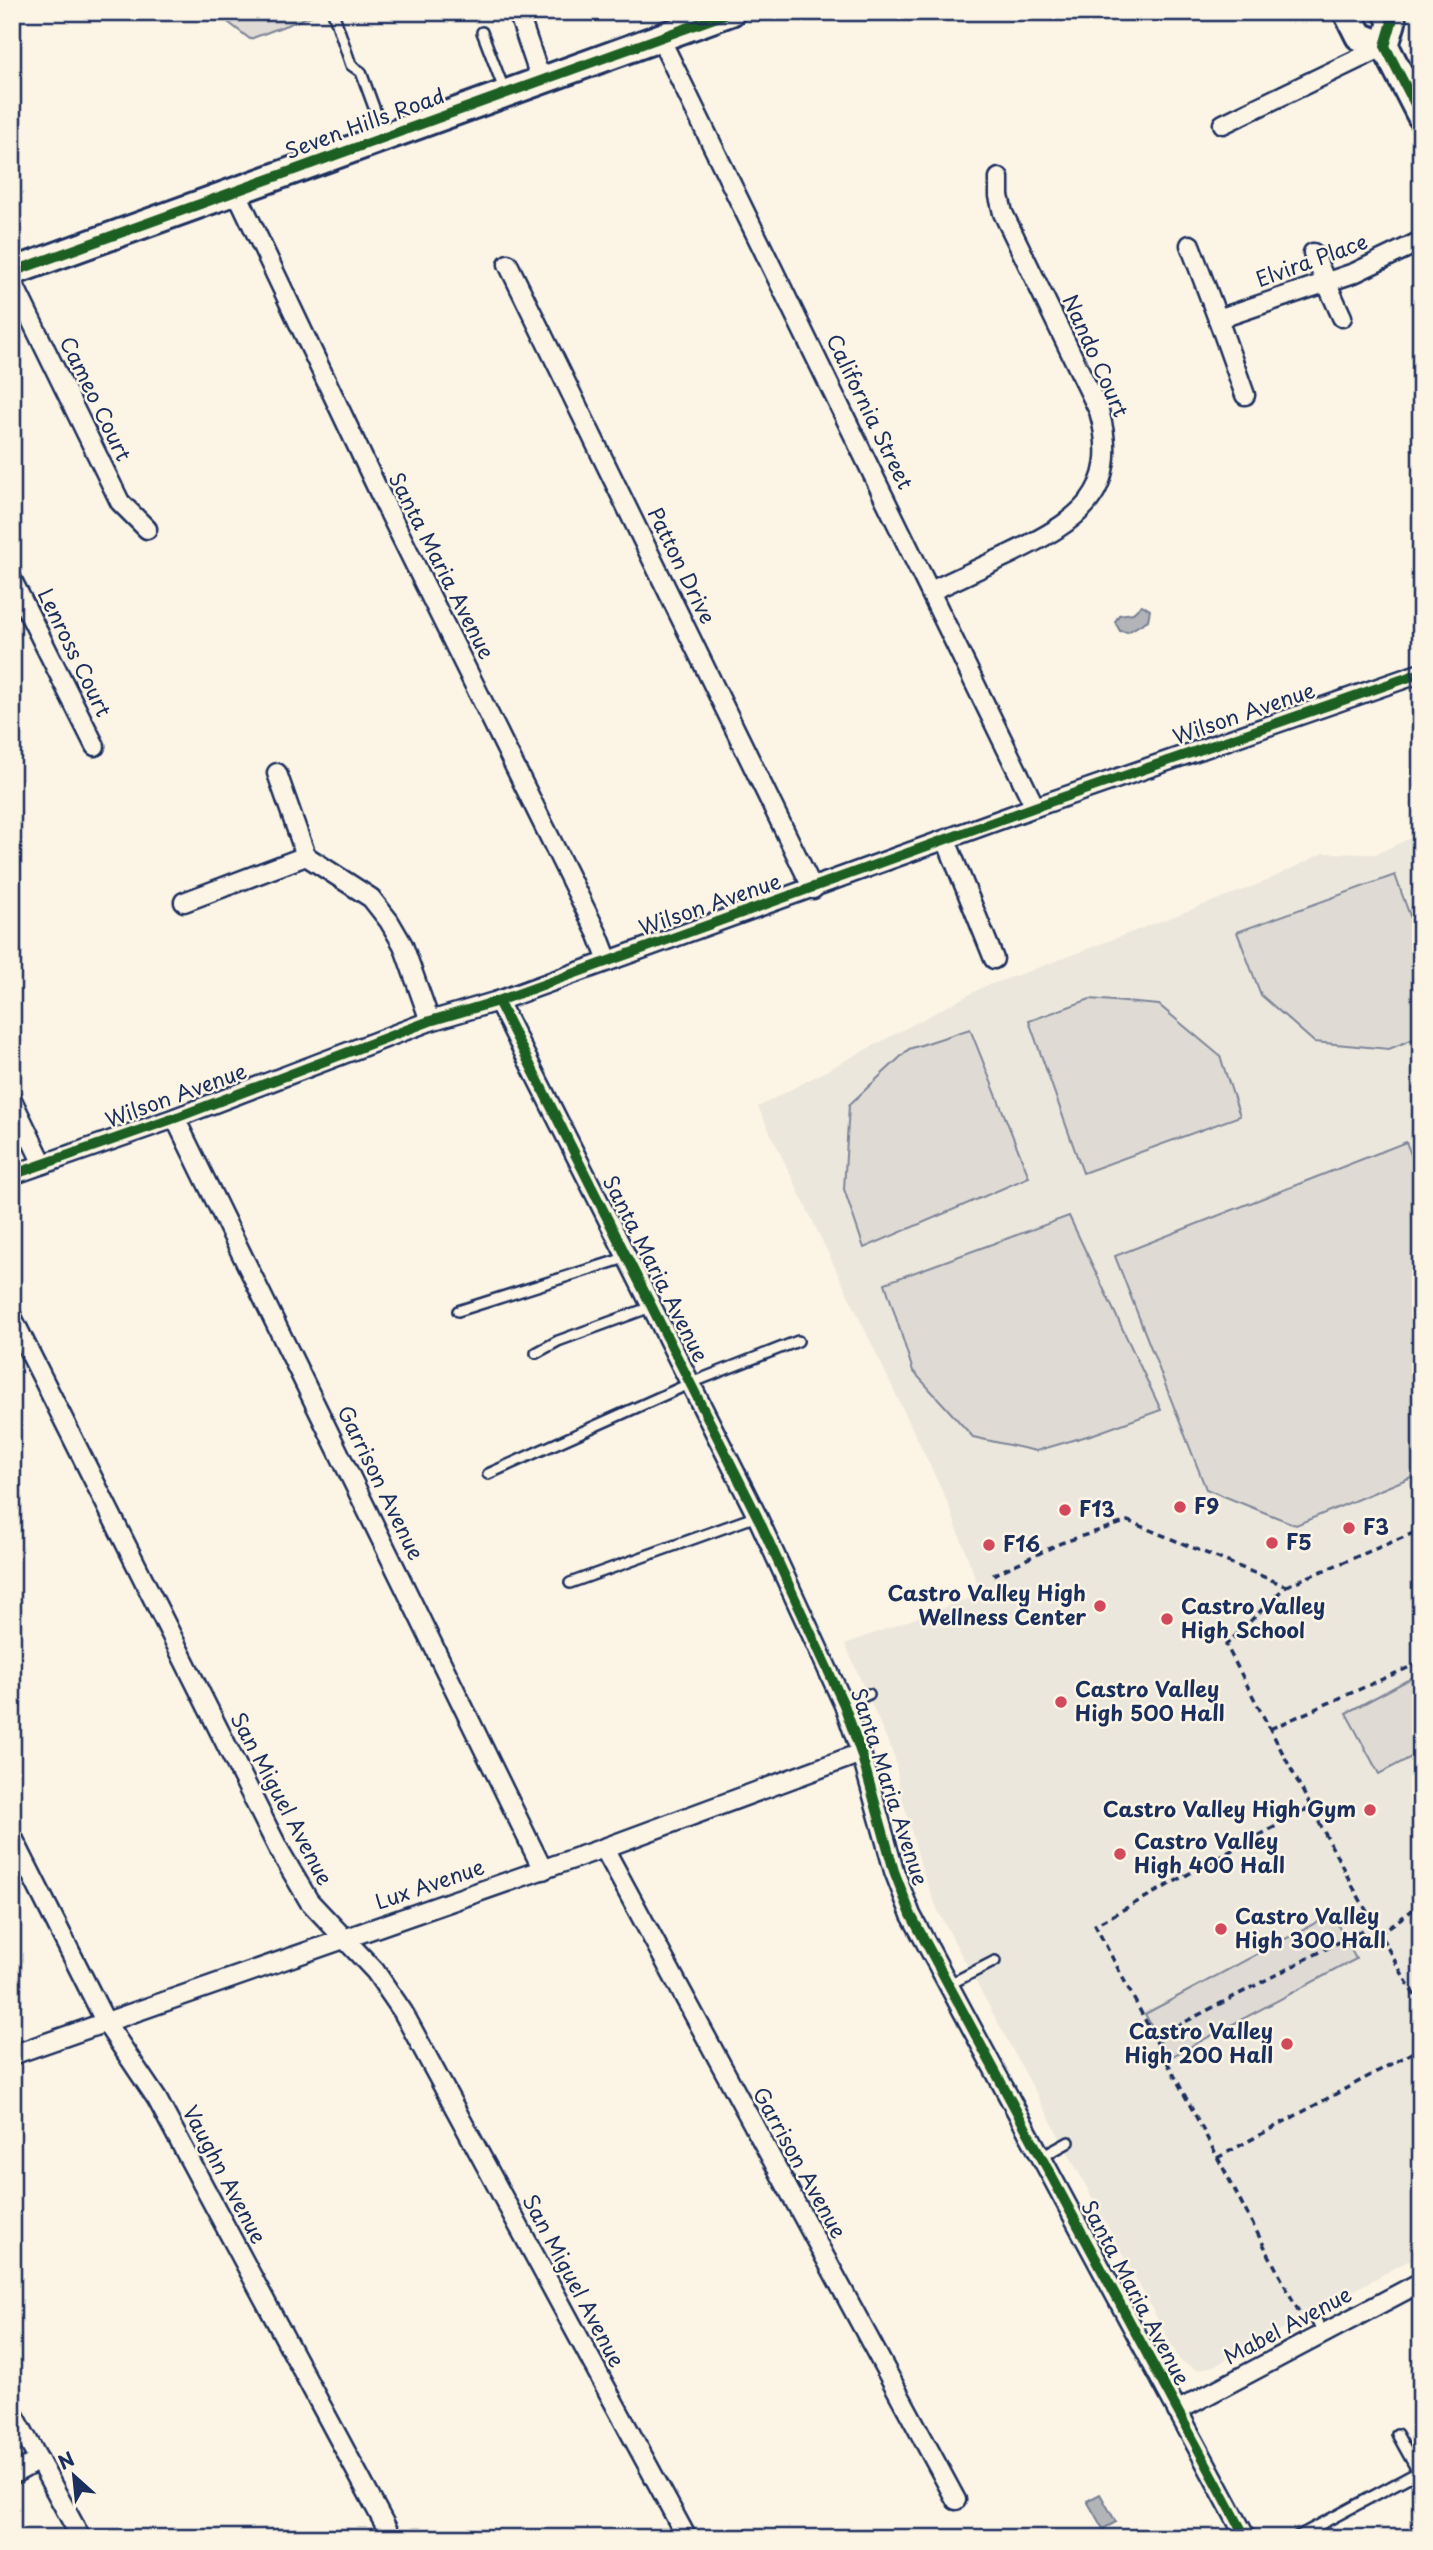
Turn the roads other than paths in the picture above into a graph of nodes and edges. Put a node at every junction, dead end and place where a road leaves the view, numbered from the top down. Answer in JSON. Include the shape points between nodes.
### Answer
{"nodes":[{"id":1,"x":333,"y":12,"type":"edge"},
{"id":2,"x":518,"y":12,"type":"edge"},
{"id":3,"x":731,"y":12,"type":"edge"},
{"id":4,"x":1347,"y":12,"type":"edge"},
{"id":5,"x":1387,"y":12,"type":"edge"},
{"id":6,"x":482,"y":32,"type":"dead end"},
{"id":7,"x":660,"y":38,"type":"junction"},
{"id":8,"x":1385,"y":46,"type":"junction"},
{"id":9,"x":541,"y":80,"type":"junction"},
{"id":10,"x":506,"y":93,"type":"junction"},
{"id":11,"x":1421,"y":116,"type":"edge"},
{"id":12,"x":1223,"y":124,"type":"dead end"},
{"id":13,"x":385,"y":137,"type":"junction"},
{"id":14,"x":999,"y":178,"type":"dead end"},
{"id":15,"x":236,"y":191,"type":"junction"},
{"id":16,"x":1421,"y":241,"type":"edge"},
{"id":17,"x":1190,"y":245,"type":"dead end"},
{"id":18,"x":1313,"y":253,"type":"dead end"},
{"id":19,"x":508,"y":264,"type":"dead end"},
{"id":20,"x":12,"y":272,"type":"edge"},
{"id":21,"x":12,"y":281,"type":"edge"},
{"id":22,"x":1326,"y":282,"type":"junction"},
{"id":23,"x":1342,"y":317,"type":"dead end"},
{"id":24,"x":1218,"y":319,"type":"junction"},
{"id":25,"x":1245,"y":396,"type":"dead end"},
{"id":26,"x":147,"y":529,"type":"dead end"},
{"id":27,"x":12,"y":580,"type":"edge"},
{"id":28,"x":931,"y":591,"type":"junction"},
{"id":29,"x":1421,"y":673,"type":"edge"},
{"id":30,"x":95,"y":747,"type":"dead end"},
{"id":31,"x":277,"y":773,"type":"dead end"},
{"id":32,"x":1035,"y":807,"type":"junction"},
{"id":33,"x":946,"y":840,"type":"junction"},
{"id":34,"x":306,"y":856,"type":"junction"},
{"id":35,"x":813,"y":889,"type":"junction"},
{"id":36,"x":184,"y":902,"type":"dead end"},
{"id":37,"x":994,"y":959,"type":"dead end"},
{"id":38,"x":608,"y":961,"type":"junction"},
{"id":39,"x":498,"y":1000,"type":"junction"},
{"id":40,"x":430,"y":1021,"type":"junction"},
{"id":41,"x":12,"y":1100,"type":"edge"},
{"id":42,"x":175,"y":1118,"type":"junction"},
{"id":43,"x":43,"y":1164,"type":"junction"},
{"id":44,"x":12,"y":1175,"type":"edge"},
{"id":45,"x":625,"y":1258,"type":"junction"},
{"id":46,"x":651,"y":1307,"type":"junction"},
{"id":47,"x":458,"y":1311,"type":"dead end"},
{"id":48,"x":12,"y":1317,"type":"edge"},
{"id":49,"x":798,"y":1341,"type":"dead end"},
{"id":50,"x":536,"y":1353,"type":"dead end"},
{"id":51,"x":691,"y":1383,"type":"junction"},
{"id":52,"x":488,"y":1474,"type":"dead end"},
{"id":53,"x":757,"y":1516,"type":"junction"},
{"id":54,"x":570,"y":1583,"type":"dead end"},
{"id":55,"x":869,"y":1694,"type":"dead end"},
{"id":56,"x":844,"y":1705,"type":"junction"},
{"id":57,"x":861,"y":1754,"type":"junction"},
{"id":58,"x":12,"y":1836,"type":"edge"},
{"id":59,"x":604,"y":1848,"type":"junction"},
{"id":60,"x":543,"y":1870,"type":"junction"},
{"id":61,"x":343,"y":1940,"type":"junction"},
{"id":62,"x":995,"y":1961,"type":"dead end"},
{"id":63,"x":948,"y":1985,"type":"junction"},
{"id":64,"x":106,"y":2023,"type":"junction"},
{"id":65,"x":12,"y":2056,"type":"edge"},
{"id":66,"x":1069,"y":2142,"type":"dead end"},
{"id":67,"x":1040,"y":2158,"type":"junction"},
{"id":68,"x":1421,"y":2282,"type":"edge"},
{"id":69,"x":1313,"y":2314,"type":"dead end"},
{"id":70,"x":1318,"y":2336,"type":"junction"},
{"id":71,"x":12,"y":2411,"type":"edge"},
{"id":72,"x":1177,"y":2412,"type":"junction"},
{"id":73,"x":1397,"y":2434,"type":"dead end"},
{"id":74,"x":39,"y":2460,"type":"junction"},
{"id":75,"x":12,"y":2475,"type":"edge"},
{"id":76,"x":956,"y":2500,"type":"dead end"},
{"id":77,"x":81,"y":2538,"type":"edge"},
{"id":78,"x":392,"y":2538,"type":"edge"},
{"id":79,"x":687,"y":2538,"type":"edge"},
{"id":80,"x":1246,"y":2538,"type":"edge"},
{"id":81,"x":1295,"y":2538,"type":"edge"}],
"edges":[{"from":1,"to":13,"type":"lane","via":[[351,65],[361,72]]},
{"from":2,"to":9,"type":"street"},
{"from":3,"to":7,"type":"street","name":"Seven Hills Road"},
{"from":4,"to":8,"type":"street","via":[[1359,36]]},
{"from":5,"to":8,"type":"street","via":[[1392,22]]},
{"from":6,"to":10,"type":"lane"},
{"from":7,"to":9,"type":"street","name":"Seven Hills Road"},
{"from":7,"to":28,"type":"street","name":"California Street"},
{"from":8,"to":11,"type":"street"},
{"from":8,"to":12,"type":"street"},
{"from":9,"to":10,"type":"street","name":"Seven Hills Road"},
{"from":10,"to":13,"type":"street","name":"Seven Hills Road"},
{"from":13,"to":15,"type":"street","name":"Seven Hills Road"},
{"from":14,"to":28,"type":"street","name":"Nando Court","via":[[1003,213],[1099,411],[1105,462],[1095,493],[1071,521]]},
{"from":15,"to":20,"type":"street","name":"Seven Hills Road"},
{"from":15,"to":38,"type":"street","name":"Santa Maria Avenue"},
{"from":16,"to":22,"type":"street","name":"Elvira Place"},
{"from":17,"to":24,"type":"street"},
{"from":18,"to":22,"type":"street"},
{"from":19,"to":35,"type":"street","name":"Patton Drive"},
{"from":21,"to":26,"type":"street","name":"Cameo Court","via":[[120,502]]},
{"from":22,"to":23,"type":"street"},
{"from":22,"to":24,"type":"street","name":"Elvira Place"},
{"from":24,"to":25,"type":"street"},
{"from":27,"to":30,"type":"street","name":"Lenross Court"},
{"from":28,"to":32,"type":"street","name":"California Street"},
{"from":29,"to":32,"type":"street","name":"Wilson Avenue"},
{"from":31,"to":34,"type":"street"},
{"from":32,"to":33,"type":"street","name":"Wilson Avenue"},
{"from":33,"to":35,"type":"street","name":"Wilson Avenue"},
{"from":33,"to":37,"type":"street"},
{"from":34,"to":36,"type":"street"},
{"from":34,"to":40,"type":"street","via":[[371,898],[389,921],[403,945]]},
{"from":35,"to":38,"type":"street","name":"Wilson Avenue"},
{"from":38,"to":39,"type":"street","name":"Wilson Avenue"},
{"from":39,"to":40,"type":"street","name":"Wilson Avenue"},
{"from":39,"to":45,"type":"street","name":"Santa Maria Avenue"},
{"from":40,"to":42,"type":"street","name":"Wilson Avenue"},
{"from":41,"to":43,"type":"street"},
{"from":42,"to":43,"type":"street","name":"Wilson Avenue"},
{"from":42,"to":60,"type":"street","name":"Garrison Avenue"},
{"from":43,"to":44,"type":"street","name":"Wilson Avenue"},
{"from":45,"to":46,"type":"street","name":"Santa Maria Avenue"},
{"from":45,"to":47,"type":"lane"},
{"from":46,"to":50,"type":"lane"},
{"from":46,"to":51,"type":"street","name":"Santa Maria Avenue"},
{"from":48,"to":61,"type":"street","name":"San Miguel Avenue","via":[[278,1848],[309,1902]]},
{"from":49,"to":51,"type":"lane"},
{"from":51,"to":52,"type":"lane"},
{"from":51,"to":53,"type":"street","name":"Santa Maria Avenue"},
{"from":53,"to":54,"type":"lane"},
{"from":53,"to":56,"type":"street","name":"Santa Maria Avenue"},
{"from":55,"to":56,"type":"lane"},
{"from":56,"to":57,"type":"street","name":"Santa Maria Avenue"},
{"from":57,"to":59,"type":"street","name":"Lux Avenue"},
{"from":57,"to":63,"type":"street","name":"Santa Maria Avenue","via":[[894,1871]]},
{"from":58,"to":64,"type":"street","name":"Vaughn Avenue"},
{"from":59,"to":60,"type":"street","name":"Lux Avenue"},
{"from":59,"to":76,"type":"street","name":"Garrison Avenue"},
{"from":60,"to":61,"type":"street","name":"Lux Avenue"},
{"from":61,"to":64,"type":"street","name":"Lux Avenue"},
{"from":61,"to":79,"type":"street","name":"San Miguel Avenue","via":[[375,1971],[403,2012]]},
{"from":62,"to":63,"type":"lane"},
{"from":63,"to":67,"type":"street","name":"Santa Maria Avenue"},
{"from":64,"to":65,"type":"street","name":"Lux Avenue"},
{"from":64,"to":78,"type":"street","name":"Vaughn Avenue","via":[[157,2099]]},
{"from":66,"to":67,"type":"lane"},
{"from":67,"to":72,"type":"street","name":"Santa Maria Avenue"},
{"from":68,"to":70,"type":"street","name":"Mabel Avenue"},
{"from":69,"to":70,"type":"lane"},
{"from":70,"to":72,"type":"street","name":"Mabel Avenue"},
{"from":71,"to":74,"type":"street"},
{"from":72,"to":80,"type":"street","name":"Santa Maria Avenue"},
{"from":73,"to":81,"type":"lane","via":[[1418,2472]]},
{"from":74,"to":75,"type":"street"},
{"from":74,"to":77,"type":"street"}]}
